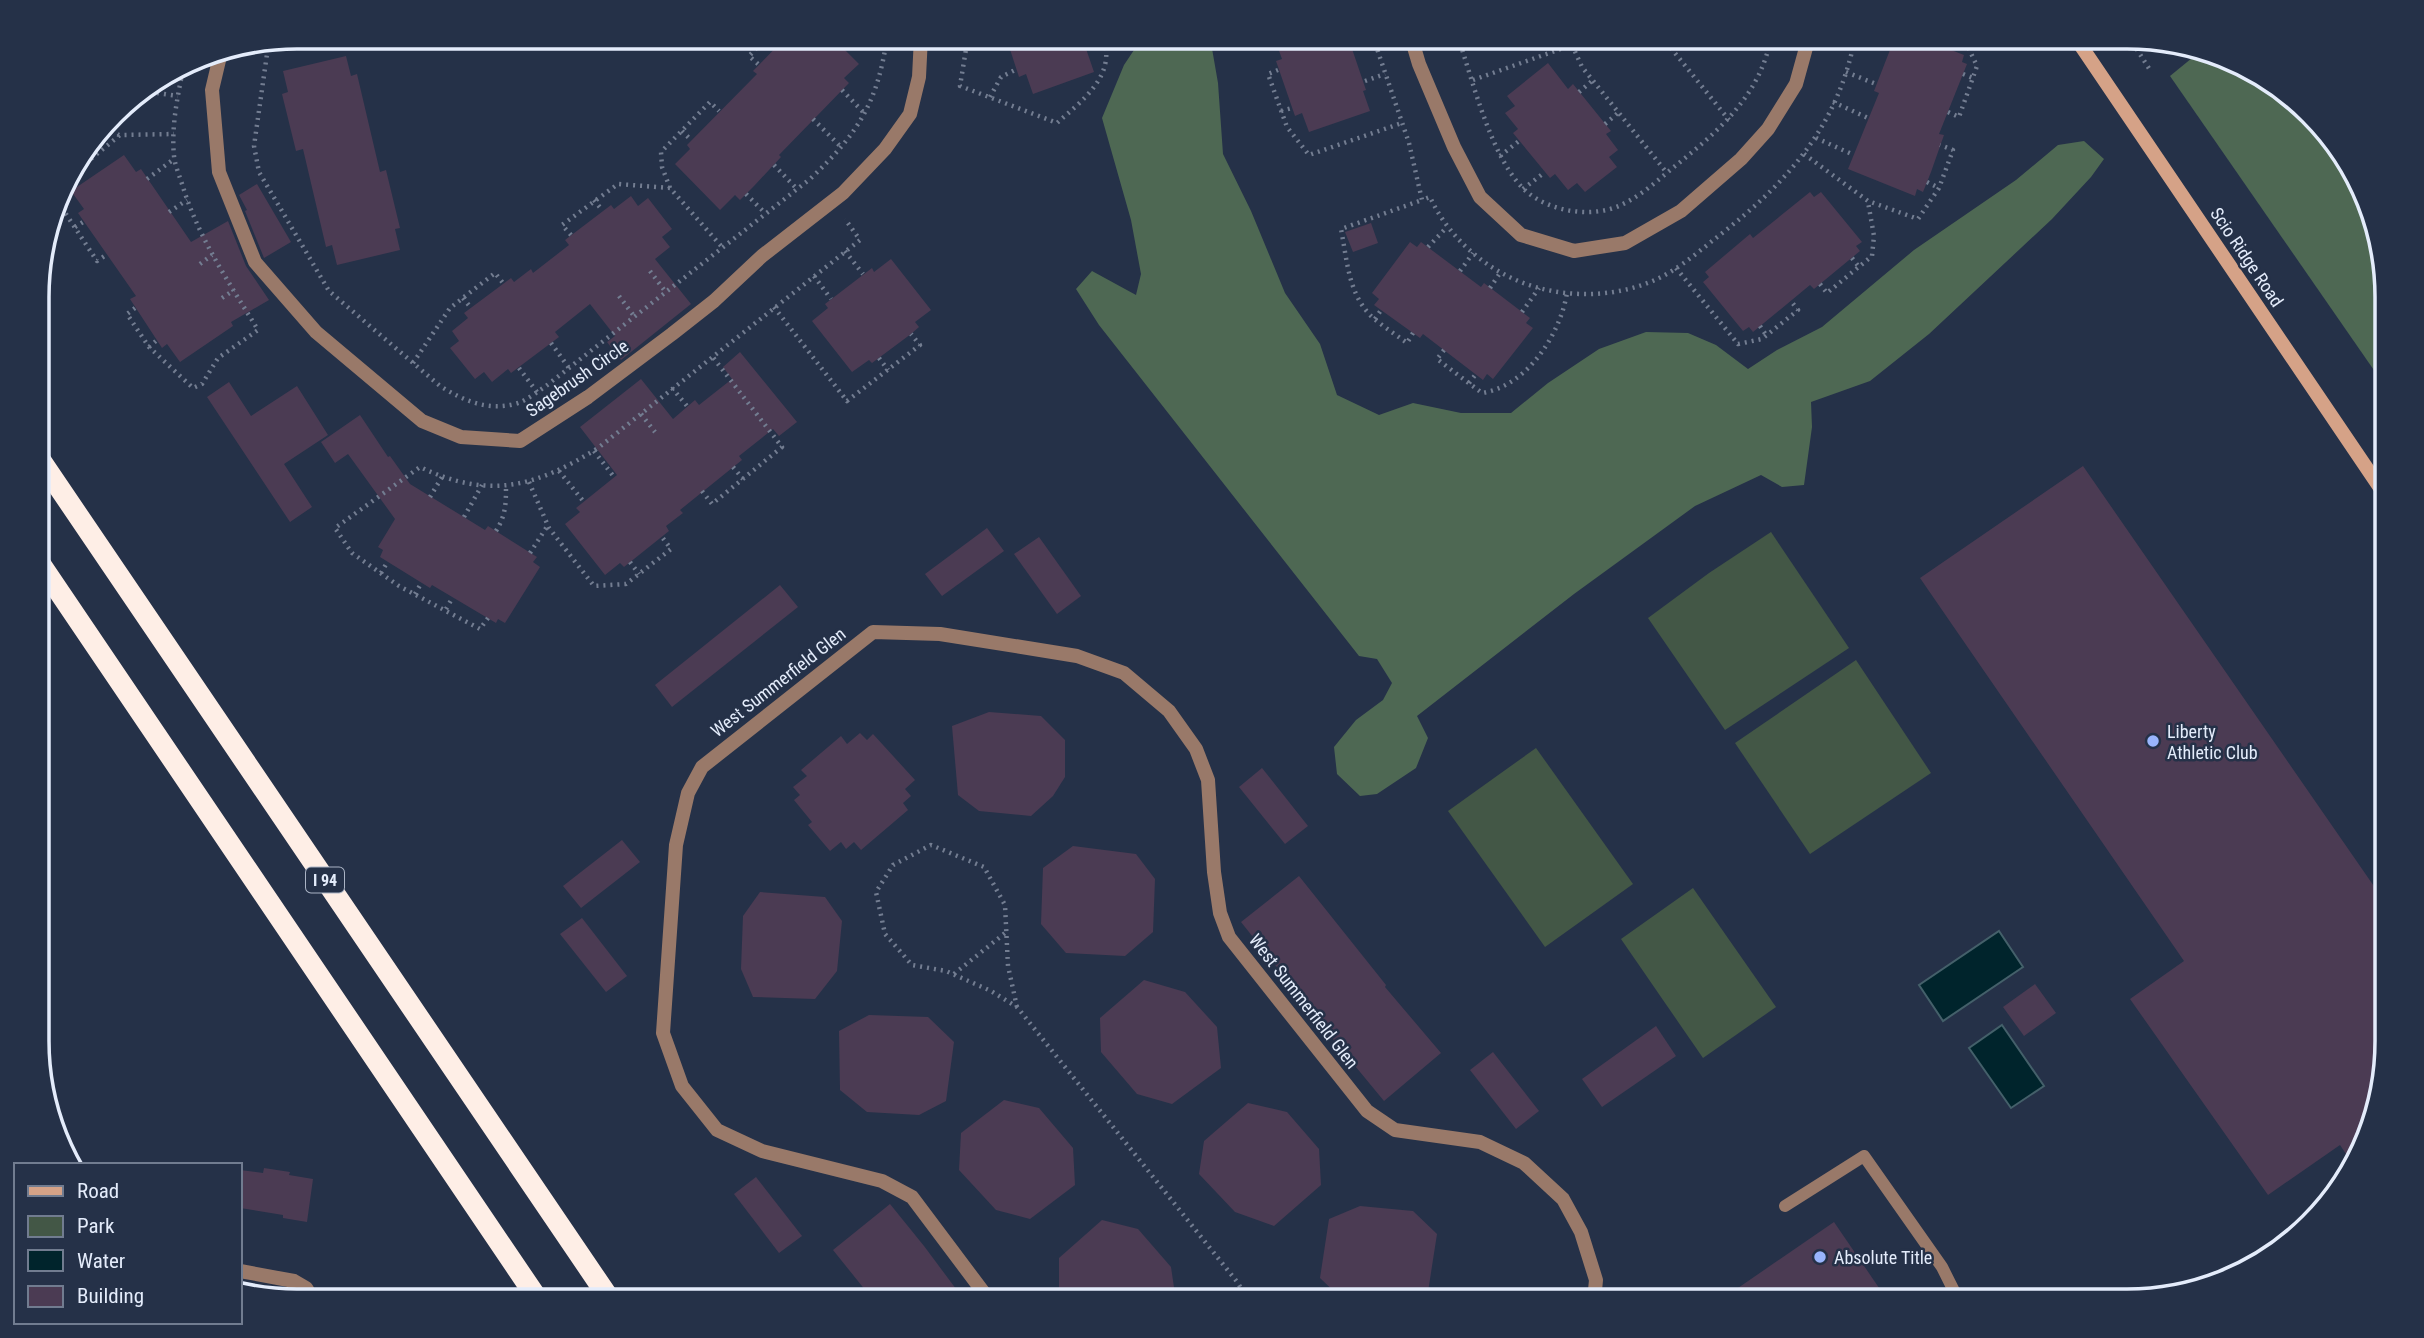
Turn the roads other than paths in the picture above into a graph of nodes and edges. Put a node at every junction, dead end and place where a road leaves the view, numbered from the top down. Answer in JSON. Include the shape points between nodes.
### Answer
{"nodes":[{"id":1,"x":920,"y":49,"type":"edge"},
{"id":2,"x":1415,"y":49,"type":"edge"},
{"id":3,"x":1806,"y":49,"type":"edge"},
{"id":4,"x":2082,"y":49,"type":"edge"},
{"id":5,"x":219,"y":61,"type":"edge"},
{"id":6,"x":49,"y":473,"type":"edge"},
{"id":7,"x":2374,"y":479,"type":"edge"},
{"id":8,"x":49,"y":577,"type":"edge"},
{"id":9,"x":1786,"y":1206,"type":"dead end"},
{"id":10,"x":242,"y":1271,"type":"edge"},
{"id":11,"x":307,"y":1289,"type":"edge"},
{"id":12,"x":531,"y":1289,"type":"edge"},
{"id":13,"x":603,"y":1289,"type":"edge"},
{"id":14,"x":981,"y":1289,"type":"edge"},
{"id":15,"x":1595,"y":1289,"type":"edge"},
{"id":16,"x":1953,"y":1289,"type":"edge"}],
"edges":[{"from":1,"to":5,"type":"street","name":"Sagebrush Circle","via":[[910,114],[885,149],[843,193],[672,334],[520,441],[461,438],[422,421],[316,332],[256,262],[219,172],[212,90]]},
{"from":2,"to":3,"type":"street","via":[[1454,147],[1480,197],[1521,235],[1574,251],[1625,243],[1681,211],[1741,159],[1768,129],[1796,84]]},
{"from":4,"to":7,"type":"street","name":"Scio Ridge Road"},
{"from":6,"to":13,"type":"highway","number":"I 94"},
{"from":8,"to":12,"type":"highway"},
{"from":9,"to":16,"type":"lane","via":[[1864,1156]]},
{"from":10,"to":11,"type":"street","via":[[294,1281]]},
{"from":14,"to":15,"type":"street","name":"West Summerfield Glen","via":[[912,1197],[882,1181],[762,1151],[717,1129],[682,1086],[663,1033],[676,845],[688,793],[702,767],[873,632],[940,634],[1077,656],[1124,673],[1169,711],[1196,749],[1208,780],[1214,872],[1229,937],[1367,1111],[1395,1130],[1480,1142],[1524,1163],[1563,1199],[1581,1232]]}]}
